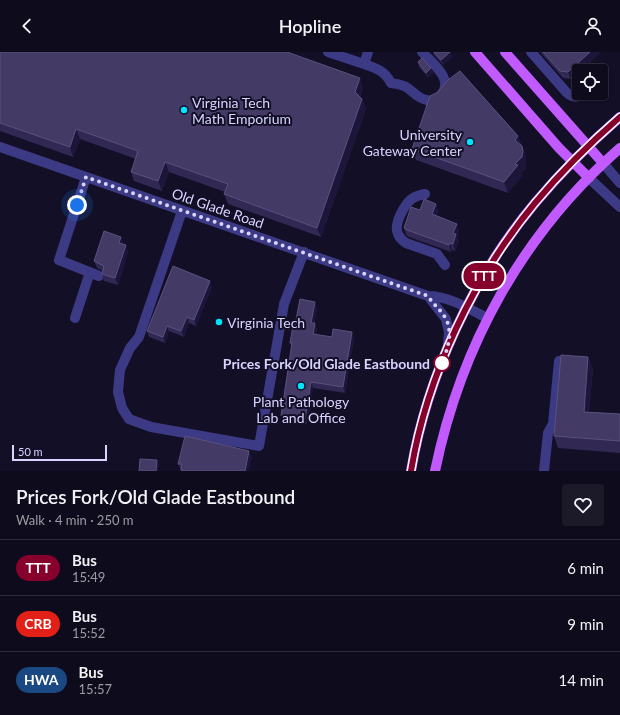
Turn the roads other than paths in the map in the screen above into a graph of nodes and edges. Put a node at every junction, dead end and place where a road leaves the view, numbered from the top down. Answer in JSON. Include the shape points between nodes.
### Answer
{"nodes":[{"id":1,"x":331,"y":52,"type":"edge"},
{"id":2,"x":368,"y":52,"type":"edge"},
{"id":3,"x":422,"y":52,"type":"edge"},
{"id":4,"x":475,"y":52,"type":"edge"},
{"id":5,"x":505,"y":52,"type":"edge"},
{"id":6,"x":531,"y":52,"type":"edge"},
{"id":7,"x":364,"y":64,"type":"junction"},
{"id":8,"x":572,"y":96,"type":"edge"},
{"id":9,"x":620,"y":117,"type":"edge"},
{"id":10,"x":588,"y":146,"type":"junction"},
{"id":11,"x":0,"y":147,"type":"edge"},
{"id":12,"x":620,"y":148,"type":"edge"},
{"id":13,"x":572,"y":162,"type":"junction"},
{"id":14,"x":603,"y":164,"type":"junction"},
{"id":15,"x":86,"y":177,"type":"junction"},
{"id":16,"x":589,"y":178,"type":"junction"},
{"id":17,"x":620,"y":183,"type":"edge"},
{"id":18,"x":425,"y":194,"type":"dead end"},
{"id":19,"x":620,"y":207,"type":"edge"},
{"id":20,"x":182,"y":211,"type":"junction"},
{"id":21,"x":304,"y":252,"type":"junction"},
{"id":22,"x":445,"y":265,"type":"dead end"},
{"id":23,"x":428,"y":296,"type":"junction"},
{"id":24,"x":466,"y":308,"type":"junction"},
{"id":25,"x":75,"y":318,"type":"dead end"},
{"id":26,"x":487,"y":318,"type":"junction"},
{"id":27,"x":448,"y":345,"type":"junction"},
{"id":28,"x":559,"y":361,"type":"edge"},
{"id":29,"x":411,"y":471,"type":"edge"},
{"id":30,"x":435,"y":471,"type":"edge"},
{"id":31,"x":544,"y":471,"type":"edge"}],
"edges":[{"from":1,"to":7,"type":"street"},
{"from":2,"to":7,"type":"street"},
{"from":3,"to":7,"type":"street","via":[[444,77],[445,89],[441,96],[428,101],[401,84],[391,83],[381,70]]},
{"from":4,"to":13,"type":"main road"},
{"from":5,"to":10,"type":"main road"},
{"from":6,"to":8,"type":"street","via":[[567,94]]},
{"from":9,"to":10,"type":"main road"},
{"from":10,"to":13,"type":"main road"},
{"from":10,"to":14,"type":"main road"},
{"from":11,"to":15,"type":"street","name":"Old Glade Road"},
{"from":12,"to":14,"type":"main road"},
{"from":13,"to":16,"type":"main road"},
{"from":13,"to":24,"type":"main road","via":[[510,235]]},
{"from":14,"to":16,"type":"main road"},
{"from":14,"to":17,"type":"street"},
{"from":15,"to":20,"type":"street","name":"Old Glade Road"},
{"from":15,"to":25,"type":"street","via":[[59,260],[95,274]]},
{"from":16,"to":19,"type":"street"},
{"from":16,"to":26,"type":"main road","via":[[533,244]]},
{"from":18,"to":22,"type":"street","via":[[412,198],[404,206],[397,232],[406,243],[437,254]]},
{"from":20,"to":21,"type":"street","name":"Old Glade Road"},
{"from":20,"to":21,"type":"street","via":[[139,337],[130,348],[120,370],[118,392],[122,408],[129,419],[151,427],[259,446],[284,304]]},
{"from":21,"to":23,"type":"street","name":"Old Glade Road"},
{"from":23,"to":24,"type":"street","name":"Old Glade Road","via":[[437,296]]},
{"from":23,"to":27,"type":"street","via":[[446,319]]},
{"from":24,"to":26,"type":"street","name":"Old Glade Road"},
{"from":24,"to":27,"type":"main road"},
{"from":26,"to":30,"type":"main road","via":[[453,400]]},
{"from":27,"to":29,"type":"main road","via":[[431,391]]},
{"from":28,"to":31,"type":"street","via":[[553,424],[548,433]]}]}
